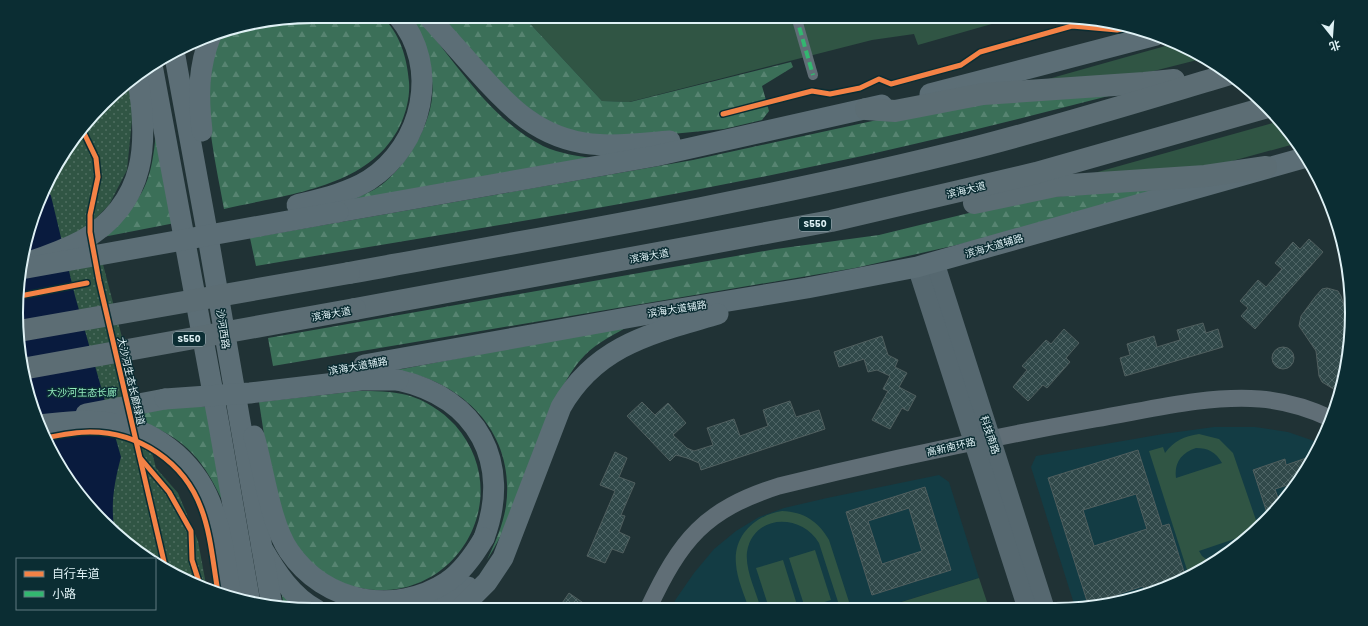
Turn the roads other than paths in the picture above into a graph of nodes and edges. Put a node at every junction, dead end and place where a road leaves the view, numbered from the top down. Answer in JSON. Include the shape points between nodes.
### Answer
{"nodes":[{"id":1,"x":403,"y":23,"type":"edge"},
{"id":2,"x":434,"y":23,"type":"edge"},
{"id":3,"x":798,"y":23,"type":"edge"},
{"id":4,"x":1146,"y":38,"type":"edge"},
{"id":5,"x":208,"y":43,"type":"edge"},
{"id":6,"x":183,"y":54,"type":"edge"},
{"id":7,"x":175,"y":58,"type":"edge"},
{"id":8,"x":153,"y":71,"type":"edge"},
{"id":9,"x":1217,"y":72,"type":"edge"},
{"id":10,"x":813,"y":75,"type":"dead end"},
{"id":11,"x":1222,"y":76,"type":"edge"},
{"id":12,"x":138,"y":82,"type":"edge"},
{"id":13,"x":866,"y":109,"type":"junction"},
{"id":14,"x":1261,"y":109,"type":"edge"},
{"id":15,"x":772,"y":130,"type":"junction"},
{"id":16,"x":1300,"y":159,"type":"edge"},
{"id":17,"x":1266,"y":167,"type":"junction"},
{"id":18,"x":831,"y":222,"type":"junction"},
{"id":19,"x":183,"y":230,"type":"junction"},
{"id":20,"x":208,"y":237,"type":"junction"},
{"id":21,"x":148,"y":246,"type":"junction"},
{"id":22,"x":28,"y":262,"type":"edge"},
{"id":23,"x":926,"y":265,"type":"junction"},
{"id":24,"x":26,"y":268,"type":"edge"},
{"id":25,"x":807,"y":288,"type":"junction"},
{"id":26,"x":24,"y":330,"type":"edge"},
{"id":27,"x":226,"y":343,"type":"junction"},
{"id":28,"x":28,"y":367,"type":"edge"},
{"id":29,"x":165,"y":400,"type":"junction"},
{"id":30,"x":1326,"y":416,"type":"edge"},
{"id":31,"x":45,"y":423,"type":"edge"},
{"id":32,"x":45,"y":424,"type":"edge"},
{"id":33,"x":220,"y":425,"type":"junction"},
{"id":34,"x":982,"y":440,"type":"junction"},
{"id":35,"x":230,"y":591,"type":"edge"},
{"id":36,"x":249,"y":595,"type":"edge"},
{"id":37,"x":271,"y":600,"type":"edge"},
{"id":38,"x":306,"y":603,"type":"edge"},
{"id":39,"x":460,"y":603,"type":"edge"},
{"id":40,"x":651,"y":603,"type":"edge"},
{"id":41,"x":1026,"y":603,"type":"edge"},
{"id":42,"x":1043,"y":603,"type":"edge"}],
"edges":[{"from":1,"to":21,"type":"main road","bridge":true,"via":[[413,39],[419,56],[422,98],[417,120],[409,138],[384,169],[368,181],[330,196],[236,219]]},
{"from":2,"to":15,"type":"main road","via":[[518,114],[534,126],[567,139],[613,145]]},
{"from":3,"to":10,"type":"street"},
{"from":4,"to":13,"type":"main road"},
{"from":5,"to":20,"type":"main road","bridge":true,"via":[[203,56],[198,93],[205,162]]},
{"from":6,"to":19,"type":"main road","via":[[178,80],[176,136]]},
{"from":7,"to":20,"type":"main road","name":"沙河西路","bridge":true},
{"from":8,"to":19,"type":"main road","name":"沙河西路"},
{"from":9,"to":13,"type":"highway","via":[[1144,84],[984,94],[895,111]]},
{"from":11,"to":26,"type":"highway","bridge":true,"via":[[1040,130],[907,164],[660,216]]},
{"from":12,"to":22,"type":"main road","via":[[143,111],[144,145],[138,174],[126,199],[107,222],[83,240]]},
{"from":13,"to":15,"type":"main road"},
{"from":14,"to":18,"type":"highway","name":"滨海大道","number":"S550","via":[[1036,172]]},
{"from":15,"to":21,"type":"main road","bridge":true,"via":[[655,156]]},
{"from":16,"to":17,"type":"main road","name":"滨海大道辅路"},
{"from":17,"to":18,"type":"highway","via":[[1205,176],[1055,186],[923,213]]},
{"from":17,"to":23,"type":"main road","name":"滨海大道辅路"},
{"from":18,"to":28,"type":"highway","name":"滨海大道","number":"S550","bridge":true},
{"from":19,"to":33,"type":"main road","name":"沙河西路"},
{"from":20,"to":27,"type":"main road","name":"沙河西路","bridge":true},
{"from":21,"to":24,"type":"main road","bridge":true},
{"from":23,"to":25,"type":"main road","name":"滨海大道辅路"},
{"from":23,"to":34,"type":"main road","name":"科技南路"},
{"from":25,"to":29,"type":"main road","name":"滨海大道辅路","bridge":true},
{"from":25,"to":39,"type":"main road","via":[[655,333],[620,348],[596,363],[571,390],[561,407],[509,545],[496,570]]},
{"from":27,"to":29,"type":"main road","bridge":true,"via":[[259,452],[280,535],[289,551],[310,575],[340,594],[384,601],[414,598],[448,581],[462,569],[484,538],[491,520],[494,479],[492,463],[482,440],[464,414],[448,400],[417,384],[398,380],[354,381],[250,393]]},
{"from":27,"to":37,"type":"main road","name":"沙河西路","bridge":true},
{"from":29,"to":31,"type":"main road","name":"滨海大道辅路"},
{"from":30,"to":34,"type":"street","name":"高新南环路","via":[[1288,402],[1231,399],[1194,402]]},
{"from":32,"to":35,"type":"main road","via":[[115,424],[138,430],[171,449],[198,478],[208,496],[218,526]]},
{"from":33,"to":36,"type":"main road","name":"沙河西路"},
{"from":33,"to":38,"type":"main road","via":[[237,485],[257,539],[275,570],[294,594]]},
{"from":34,"to":40,"type":"street","name":"高新南环路","via":[[779,486],[735,503],[696,530],[681,548]]},
{"from":34,"to":41,"type":"main road","name":"科技南路"},
{"from":34,"to":42,"type":"main road","name":"科技南路"}]}
